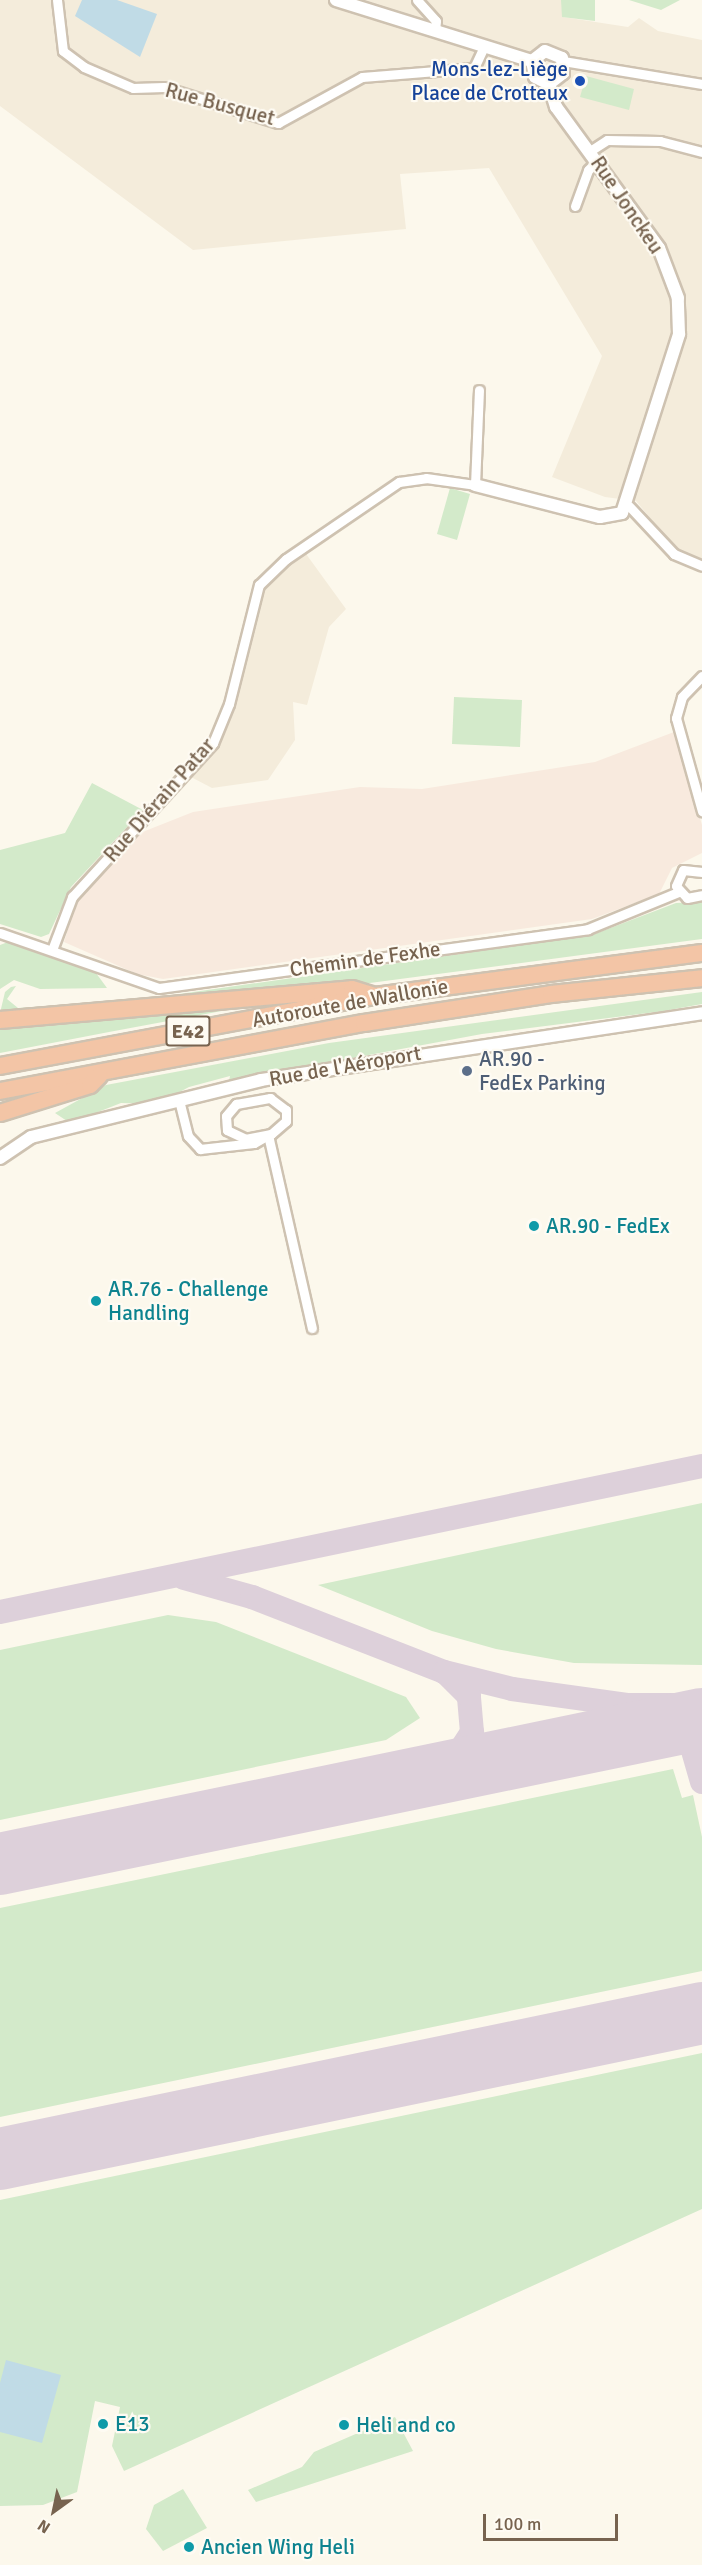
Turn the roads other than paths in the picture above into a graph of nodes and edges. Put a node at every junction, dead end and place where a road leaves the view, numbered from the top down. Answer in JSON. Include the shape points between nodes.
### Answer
{"nodes":[{"id":1,"x":57,"y":0,"type":"edge"},
{"id":2,"x":336,"y":0,"type":"edge"},
{"id":3,"x":417,"y":0,"type":"edge"},
{"id":4,"x":435,"y":31,"type":"junction"},
{"id":5,"x":484,"y":47,"type":"junction"},
{"id":6,"x":563,"y":61,"type":"junction"},
{"id":7,"x":532,"y":62,"type":"junction"},
{"id":8,"x":549,"y":84,"type":"junction"},
{"id":9,"x":702,"y":84,"type":"edge"},
{"id":10,"x":702,"y":152,"type":"edge"},
{"id":11,"x":594,"y":156,"type":"junction"},
{"id":12,"x":575,"y":206,"type":"dead end"},
{"id":13,"x":479,"y":390,"type":"dead end"},
{"id":14,"x":475,"y":485,"type":"junction"},
{"id":15,"x":628,"y":506,"type":"junction"},
{"id":16,"x":702,"y":566,"type":"edge"},
{"id":17,"x":702,"y":676,"type":"edge"},
{"id":18,"x":702,"y":811,"type":"edge"},
{"id":19,"x":701,"y":870,"type":"edge"},
{"id":20,"x":678,"y":892,"type":"junction"},
{"id":21,"x":702,"y":895,"type":"edge"},
{"id":22,"x":0,"y":933,"type":"edge"},
{"id":23,"x":52,"y":950,"type":"junction"},
{"id":24,"x":702,"y":953,"type":"edge"},
{"id":25,"x":702,"y":978,"type":"edge"},
{"id":26,"x":375,"y":996,"type":"junction"},
{"id":27,"x":702,"y":1013,"type":"edge"},
{"id":28,"x":0,"y":1020,"type":"edge"},
{"id":29,"x":0,"y":1066,"type":"edge"},
{"id":30,"x":105,"y":1071,"type":"junction"},
{"id":31,"x":0,"y":1091,"type":"edge"},
{"id":32,"x":180,"y":1100,"type":"junction"},
{"id":33,"x":0,"y":1113,"type":"edge"},
{"id":34,"x":268,"y":1135,"type":"junction"},
{"id":35,"x":0,"y":1158,"type":"edge"},
{"id":36,"x":312,"y":1328,"type":"dead end"}],
"edges":[{"from":1,"to":5,"type":"street","name":"Rue Busquet","via":[[63,51],[84,67],[133,88],[164,87],[278,123],[362,77],[474,68]]},
{"from":2,"to":4,"type":"street"},
{"from":3,"to":4,"type":"street","via":[[435,21]]},
{"from":4,"to":5,"type":"street"},
{"from":5,"to":7,"type":"street"},
{"from":6,"to":7,"type":"street","via":[[550,51]]},
{"from":6,"to":8,"type":"street","via":[[562,76]]},
{"from":6,"to":9,"type":"street"},
{"from":7,"to":8,"type":"street","name":"Rue Jonckeu","via":[[535,77]]},
{"from":8,"to":11,"type":"street","name":"Rue Jonckeu","via":[[553,102]]},
{"from":10,"to":11,"type":"street","via":[[660,141],[607,140]]},
{"from":11,"to":12,"type":"street"},
{"from":11,"to":15,"type":"street","name":"Rue Jonckeu","via":[[659,248],[678,298],[679,334]]},
{"from":13,"to":14,"type":"street"},
{"from":14,"to":15,"type":"street","name":"Rue Diérain Patar","via":[[600,517],[622,513]]},
{"from":14,"to":23,"type":"street","name":"Rue Diérain Patar","via":[[426,478],[399,482],[286,559],[259,585],[229,704],[213,743],[72,897]]},
{"from":15,"to":16,"type":"street","via":[[675,554]]},
{"from":17,"to":18,"type":"street","via":[[682,696],[676,718]]},
{"from":19,"to":20,"type":"street","via":[[689,868],[678,874]]},
{"from":20,"to":21,"type":"street","name":"Chemin de Fexhe","via":[[687,898]]},
{"from":20,"to":23,"type":"street","name":"Chemin de Fexhe","via":[[588,929],[159,988]]},
{"from":22,"to":23,"type":"street","name":"Chemin de Fexhe"},
{"from":24,"to":26,"type":"highway","name":"Autoroute de Wallonie","number":"E42"},
{"from":25,"to":30,"type":"highway","name":"Autoroute de Wallonie","number":"E42","via":[[457,1008]]},
{"from":26,"to":28,"type":"highway","via":[[352,989]]},
{"from":26,"to":29,"type":"highway","name":"Autoroute de Wallonie","number":"E42"},
{"from":27,"to":32,"type":"street","name":"Rue de l'Aéroport","via":[[317,1070]]},
{"from":30,"to":31,"type":"highway","name":"Autoroute de Wallonie","number":"E42"},
{"from":30,"to":33,"type":"highway","via":[[90,1085]]},
{"from":32,"to":34,"type":"street","via":[[188,1136],[200,1149],[254,1143]]},
{"from":32,"to":35,"type":"street","name":"Rue de l'Aéroport","via":[[30,1137]]},
{"from":34,"to":34,"type":"street","via":[[238,1138],[227,1130],[226,1116],[236,1104],[270,1098],[281,1102],[286,1121]]},
{"from":34,"to":36,"type":"street"}]}
